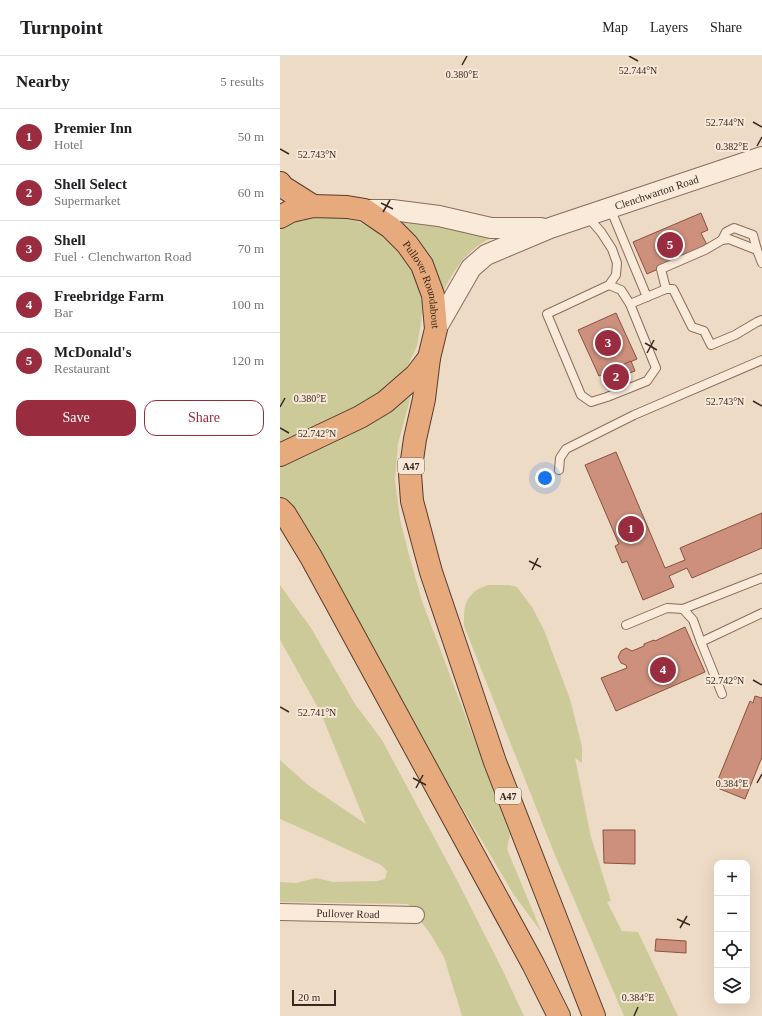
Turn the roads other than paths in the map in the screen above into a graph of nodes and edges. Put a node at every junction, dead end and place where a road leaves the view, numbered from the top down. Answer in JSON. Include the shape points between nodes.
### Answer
{"nodes":[{"id":1,"x":762,"y":157,"type":"edge"},
{"id":2,"x":280,"y":183,"type":"edge"},
{"id":3,"x":313,"y":206,"type":"junction"},
{"id":4,"x":610,"y":208,"type":"junction"},
{"id":5,"x":365,"y":210,"type":"junction"},
{"id":6,"x":586,"y":216,"type":"junction"},
{"id":7,"x":280,"y":217,"type":"edge"},
{"id":8,"x":550,"y":228,"type":"junction"},
{"id":9,"x":722,"y":240,"type":"junction"},
{"id":10,"x":757,"y":250,"type":"junction"},
{"id":11,"x":762,"y":263,"type":"edge"},
{"id":12,"x":609,"y":285,"type":"junction"},
{"id":13,"x":670,"y":289,"type":"junction"},
{"id":14,"x":647,"y":297,"type":"junction"},
{"id":15,"x":630,"y":304,"type":"junction"},
{"id":16,"x":762,"y":320,"type":"edge"},
{"id":17,"x":436,"y":329,"type":"junction"},
{"id":18,"x":429,"y":358,"type":"junction"},
{"id":19,"x":762,"y":360,"type":"edge"},
{"id":20,"x":280,"y":455,"type":"edge"},
{"id":21,"x":559,"y":470,"type":"dead end"},
{"id":22,"x":280,"y":509,"type":"edge"},
{"id":23,"x":762,"y":578,"type":"edge"},
{"id":24,"x":683,"y":609,"type":"junction"},
{"id":25,"x":762,"y":613,"type":"edge"},
{"id":26,"x":626,"y":625,"type":"dead end"},
{"id":27,"x":701,"y":642,"type":"junction"},
{"id":28,"x":722,"y":694,"type":"dead end"},
{"id":29,"x":280,"y":912,"type":"edge"},
{"id":30,"x":416,"y":915,"type":"dead end"},
{"id":31,"x":559,"y":1016,"type":"edge"},
{"id":32,"x":594,"y":1016,"type":"edge"}],
"edges":[{"from":1,"to":4,"type":"street","name":"Clenchwarton Road"},
{"from":2,"to":3,"type":"highway"},
{"from":3,"to":5,"type":"highway","name":"Pullover Roundabout"},
{"from":3,"to":7,"type":"highway","name":"Pullover Roundabout"},
{"from":4,"to":6,"type":"street","name":"Clenchwarton Road"},
{"from":4,"to":14,"type":"lane"},
{"from":5,"to":8,"type":"street","name":"Clenchwarton Road","via":[[392,210],[438,216],[491,228]]},
{"from":5,"to":17,"type":"highway","name":"Pullover Roundabout","via":[[390,227],[407,244],[422,265],[433,295]]},
{"from":6,"to":8,"type":"street","name":"Clenchwarton Road"},
{"from":6,"to":12,"type":"lane","via":[[612,249],[617,264],[616,275]]},
{"from":8,"to":17,"type":"street","name":"Clenchwarton Road","via":[[486,254],[471,268]]},
{"from":9,"to":10,"type":"lane","via":[[729,239]]},
{"from":9,"to":10,"type":"lane","via":[[726,232],[734,228],[753,235]]},
{"from":9,"to":13,"type":"lane","via":[[661,269]]},
{"from":10,"to":11,"type":"lane"},
{"from":12,"to":15,"type":"lane","via":[[621,290]]},
{"from":12,"to":15,"type":"lane","via":[[547,314],[581,395],[591,402],[647,381],[656,368]]},
{"from":13,"to":14,"type":"lane"},
{"from":13,"to":16,"type":"lane","via":[[692,327],[704,331],[710,345]]},
{"from":14,"to":15,"type":"lane"},
{"from":17,"to":18,"type":"highway","name":"Pullover Roundabout"},
{"from":18,"to":20,"type":"highway","name":"Pullover Roundabout","via":[[416,376],[385,402]]},
{"from":18,"to":32,"type":"highway","number":"A47","via":[[410,474],[412,501],[431,572],[495,762]]},
{"from":19,"to":21,"type":"lane","via":[[634,415],[566,449],[560,458]]},
{"from":22,"to":31,"type":"highway","via":[[315,564],[529,956]]},
{"from":23,"to":24,"type":"lane"},
{"from":24,"to":26,"type":"lane","via":[[667,608]]},
{"from":24,"to":27,"type":"lane","via":[[693,620]]},
{"from":25,"to":27,"type":"lane"},
{"from":27,"to":28,"type":"lane"},
{"from":29,"to":30,"type":"street","name":"Pullover Road"}]}
